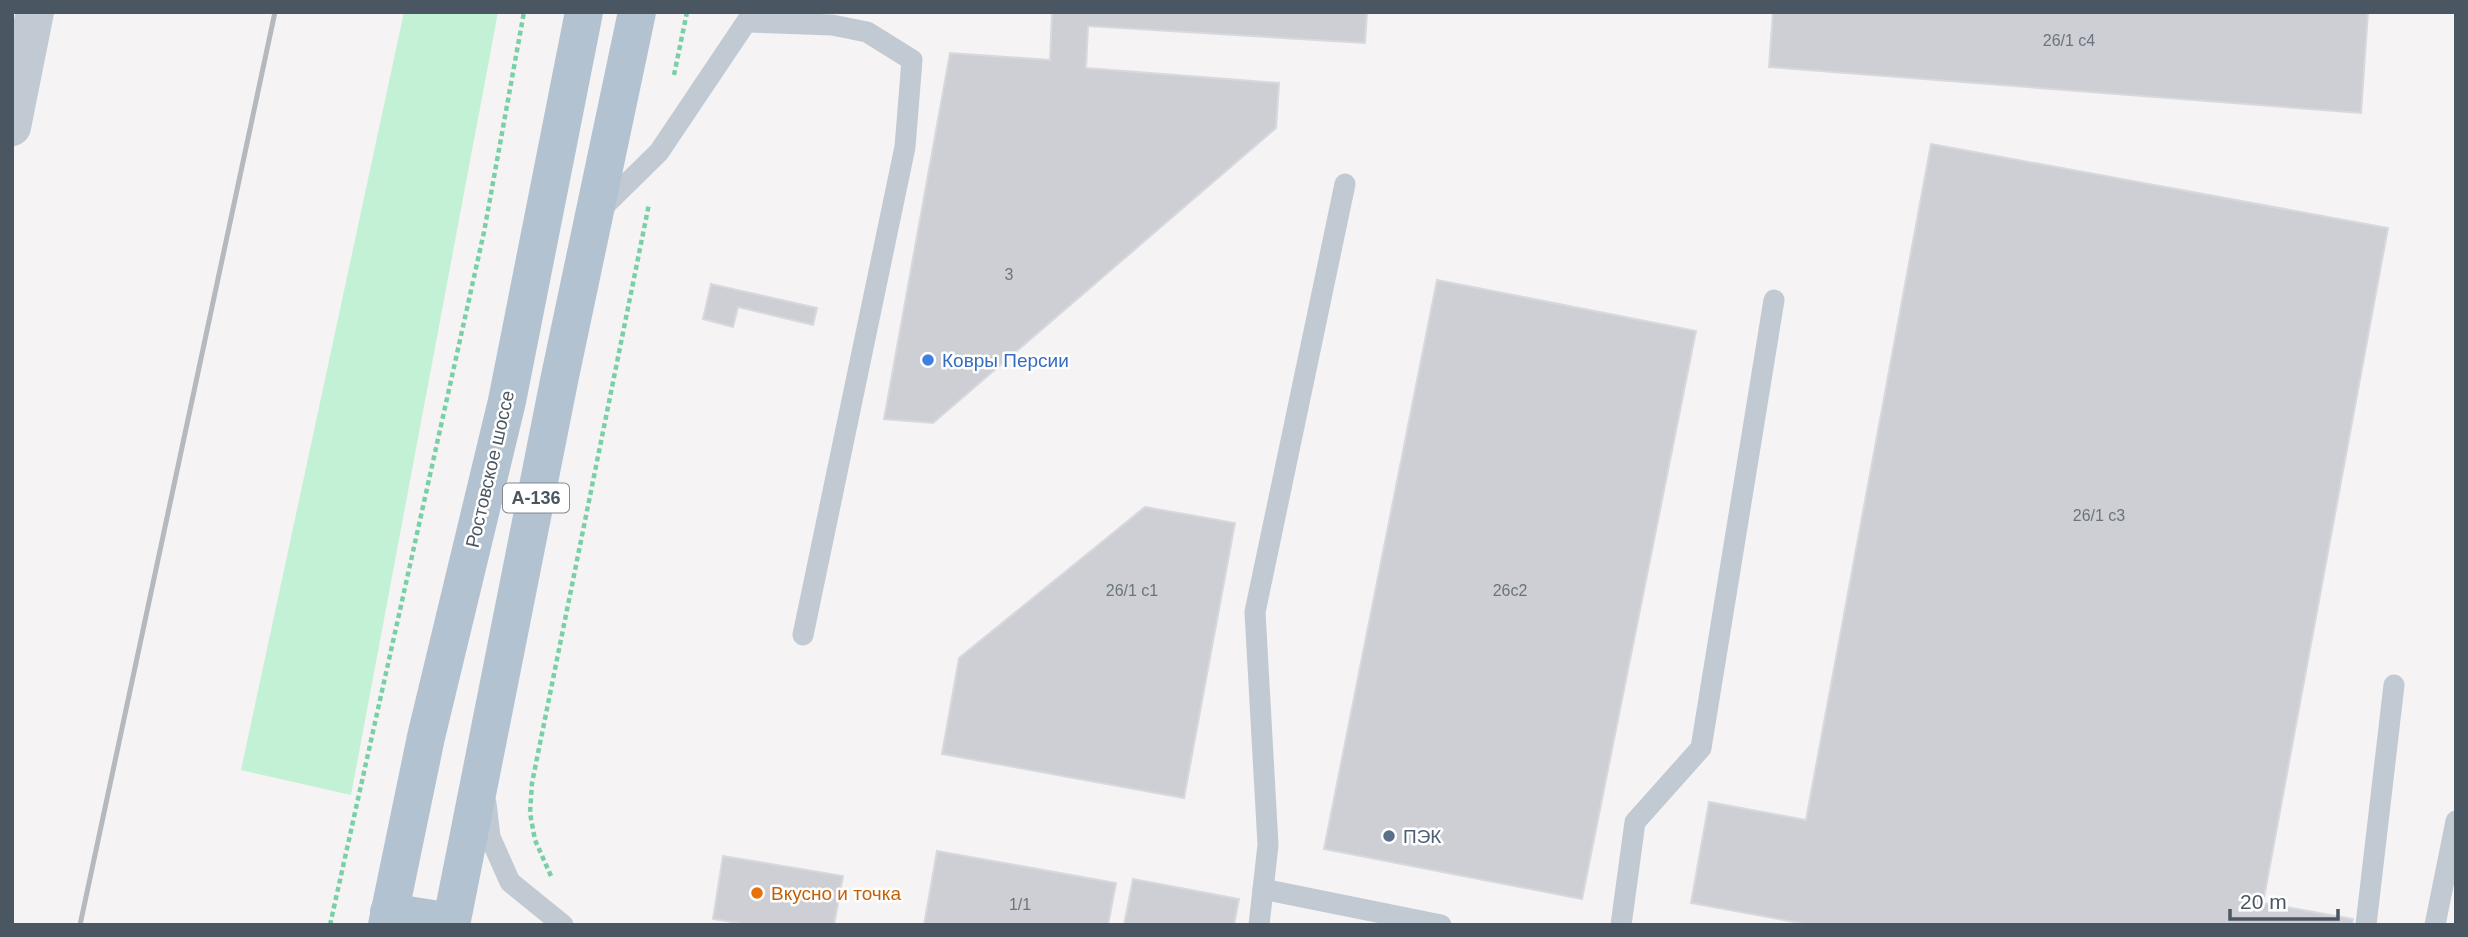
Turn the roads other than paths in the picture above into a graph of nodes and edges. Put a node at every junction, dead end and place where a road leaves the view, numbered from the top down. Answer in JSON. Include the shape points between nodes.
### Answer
{"nodes":[{"id":1,"x":35,"y":12,"type":"edge"},
{"id":2,"x":584,"y":12,"type":"edge"},
{"id":3,"x":637,"y":12,"type":"edge"},
{"id":4,"x":751,"y":17,"type":"edge"},
{"id":5,"x":12,"y":127,"type":"edge"},
{"id":6,"x":1345,"y":184,"type":"dead end"},
{"id":7,"x":592,"y":217,"type":"junction"},
{"id":8,"x":1774,"y":300,"type":"dead end"},
{"id":9,"x":803,"y":635,"type":"dead end"},
{"id":10,"x":2394,"y":685,"type":"dead end"},
{"id":11,"x":491,"y":725,"type":"junction"},
{"id":12,"x":2456,"y":821,"type":"edge"},
{"id":13,"x":1263,"y":889,"type":"junction"},
{"id":14,"x":388,"y":919,"type":"edge"},
{"id":15,"x":458,"y":924,"type":"edge"},
{"id":16,"x":563,"y":925,"type":"edge"},
{"id":17,"x":1259,"y":925,"type":"edge"},
{"id":18,"x":1441,"y":925,"type":"edge"},
{"id":19,"x":1621,"y":925,"type":"edge"},
{"id":20,"x":2366,"y":925,"type":"edge"},
{"id":21,"x":2435,"y":925,"type":"edge"}],
"edges":[{"from":1,"to":5,"type":"street"},
{"from":2,"to":14,"type":"main road","name":"Ростовское шоссе","number":"А-136","via":[[506,401]]},
{"from":3,"to":7,"type":"main road","number":"А-136"},
{"from":4,"to":7,"type":"lane","via":[[659,152]]},
{"from":4,"to":9,"type":"lane","via":[[867,32],[912,60],[905,147]]},
{"from":6,"to":13,"type":"lane","via":[[1255,612],[1268,845]]},
{"from":7,"to":11,"type":"main road","number":"А-136"},
{"from":8,"to":19,"type":"lane","via":[[1701,748],[1635,822]]},
{"from":10,"to":20,"type":"lane"},
{"from":11,"to":15,"type":"main road","number":"А-136"},
{"from":11,"to":16,"type":"lane","via":[[486,804],[491,837],[510,882]]},
{"from":12,"to":21,"type":"lane"},
{"from":13,"to":17,"type":"lane"},
{"from":13,"to":18,"type":"lane"},
{"from":14,"to":15,"type":"main road"}]}
